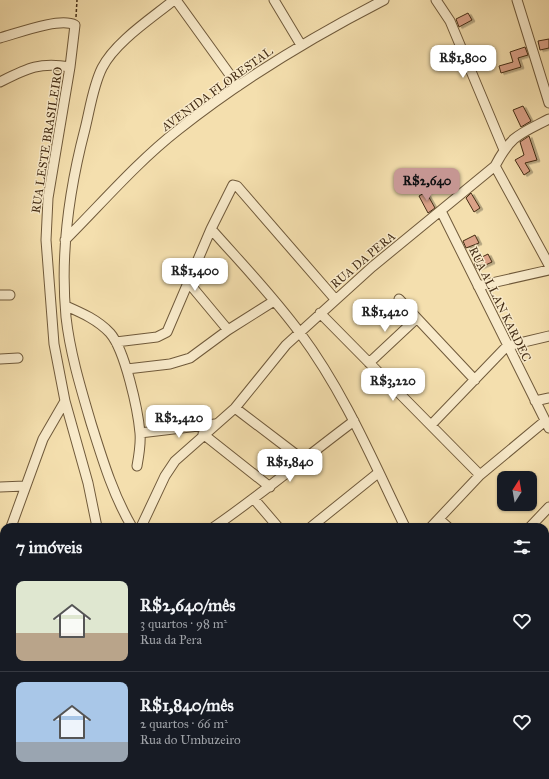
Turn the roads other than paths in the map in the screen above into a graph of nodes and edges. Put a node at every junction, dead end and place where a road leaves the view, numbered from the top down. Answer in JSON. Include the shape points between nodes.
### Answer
{"nodes":[{"id":1,"x":175,"y":0,"type":"edge"},
{"id":2,"x":274,"y":0,"type":"edge"},
{"id":3,"x":384,"y":0,"type":"edge"},
{"id":4,"x":436,"y":0,"type":"edge"},
{"id":5,"x":517,"y":0,"type":"edge"},
{"id":6,"x":0,"y":38,"type":"edge"},
{"id":7,"x":301,"y":45,"type":"junction"},
{"id":8,"x":70,"y":67,"type":"junction"},
{"id":9,"x":0,"y":82,"type":"edge"},
{"id":10,"x":238,"y":86,"type":"junction"},
{"id":11,"x":549,"y":103,"type":"edge"},
{"id":12,"x":549,"y":119,"type":"edge"},
{"id":13,"x":504,"y":150,"type":"junction"},
{"id":14,"x":495,"y":166,"type":"junction"},
{"id":15,"x":441,"y":211,"type":"junction"},
{"id":16,"x":211,"y":229,"type":"junction"},
{"id":17,"x":65,"y":240,"type":"junction"},
{"id":18,"x":549,"y":265,"type":"edge"},
{"id":19,"x":549,"y":270,"type":"edge"},
{"id":20,"x":188,"y":282,"type":"junction"},
{"id":21,"x":478,"y":286,"type":"junction"},
{"id":22,"x":0,"y":295,"type":"edge"},
{"id":23,"x":10,"y":295,"type":"dead end"},
{"id":24,"x":335,"y":299,"type":"junction"},
{"id":25,"x":399,"y":299,"type":"dead end"},
{"id":26,"x":274,"y":301,"type":"junction"},
{"id":27,"x":66,"y":306,"type":"junction"},
{"id":28,"x":320,"y":313,"type":"junction"},
{"id":29,"x":66,"y":318,"type":"junction"},
{"id":30,"x":416,"y":319,"type":"junction"},
{"id":31,"x":228,"y":330,"type":"junction"},
{"id":32,"x":300,"y":332,"type":"junction"},
{"id":33,"x":549,"y":336,"type":"edge"},
{"id":34,"x":116,"y":342,"type":"junction"},
{"id":35,"x":54,"y":344,"type":"junction"},
{"id":36,"x":507,"y":346,"type":"junction"},
{"id":37,"x":18,"y":358,"type":"dead end"},
{"id":38,"x":0,"y":359,"type":"edge"},
{"id":39,"x":369,"y":363,"type":"junction"},
{"id":40,"x":127,"y":369,"type":"junction"},
{"id":41,"x":475,"y":380,"type":"junction"},
{"id":42,"x":549,"y":398,"type":"edge"},
{"id":43,"x":64,"y":401,"type":"junction"},
{"id":44,"x":535,"y":401,"type":"junction"},
{"id":45,"x":234,"y":408,"type":"junction"},
{"id":46,"x":354,"y":421,"type":"junction"},
{"id":47,"x":215,"y":424,"type":"junction"},
{"id":48,"x":431,"y":425,"type":"junction"},
{"id":49,"x":547,"y":425,"type":"edge"},
{"id":50,"x":140,"y":433,"type":"junction"},
{"id":51,"x":203,"y":434,"type":"junction"},
{"id":52,"x":302,"y":459,"type":"junction"},
{"id":53,"x":137,"y":466,"type":"dead end"},
{"id":54,"x":378,"y":473,"type":"junction"},
{"id":55,"x":480,"y":475,"type":"junction"},
{"id":56,"x":25,"y":486,"type":"junction"},
{"id":57,"x":0,"y":487,"type":"edge"},
{"id":58,"x":270,"y":487,"type":"junction"},
{"id":59,"x":254,"y":499,"type":"junction"},
{"id":60,"x":549,"y":507,"type":"edge"},
{"id":61,"x":439,"y":519,"type":"junction"},
{"id":62,"x":12,"y":523,"type":"edge"},
{"id":63,"x":97,"y":523,"type":"edge"},
{"id":64,"x":130,"y":523,"type":"edge"},
{"id":65,"x":143,"y":523,"type":"edge"},
{"id":66,"x":220,"y":523,"type":"edge"},
{"id":67,"x":275,"y":523,"type":"edge"},
{"id":68,"x":316,"y":523,"type":"edge"},
{"id":69,"x":403,"y":523,"type":"edge"},
{"id":70,"x":435,"y":523,"type":"edge"},
{"id":71,"x":444,"y":523,"type":"edge"},
{"id":72,"x":534,"y":523,"type":"edge"}],
"edges":[{"from":1,"to":10,"type":"street"},
{"from":1,"to":17,"type":"street","via":[[122,42],[102,67],[79,151]]},
{"from":2,"to":7,"type":"street"},
{"from":3,"to":7,"type":"street","name":"AVENIDA FLORESTAL"},
{"from":4,"to":13,"type":"street","via":[[450,21]]},
{"from":5,"to":11,"type":"street"},
{"from":6,"to":8,"type":"street","name":"RUA LESTE BRASILEIRO","via":[[54,24],[75,25]]},
{"from":7,"to":10,"type":"street","name":"AVENIDA FLORESTAL"},
{"from":8,"to":9,"type":"street","via":[[54,64],[36,66]]},
{"from":8,"to":35,"type":"street","name":"RUA LESTE BRASILEIRO","via":[[46,218]]},
{"from":10,"to":17,"type":"street","name":"AVENIDA FLORESTAL","via":[[151,153]]},
{"from":12,"to":13,"type":"street","name":"RUA DA PERA","via":[[515,137]]},
{"from":13,"to":14,"type":"street","name":"RUA DA PERA"},
{"from":14,"to":15,"type":"street","name":"RUA DA PERA"},
{"from":14,"to":18,"type":"street"},
{"from":15,"to":21,"type":"street","name":"RUA ALLAN KARDEC"},
{"from":15,"to":24,"type":"street","name":"RUA DA PERA"},
{"from":16,"to":20,"type":"street"},
{"from":16,"to":24,"type":"street","via":[[232,186],[237,186]]},
{"from":16,"to":26,"type":"street"},
{"from":17,"to":27,"type":"street"},
{"from":19,"to":21,"type":"street"},
{"from":20,"to":31,"type":"street"},
{"from":20,"to":34,"type":"street","via":[[170,328],[165,334]]},
{"from":21,"to":36,"type":"street","name":"RUA ALLAN KARDEC"},
{"from":22,"to":23,"type":"street"},
{"from":24,"to":28,"type":"street","name":"RUA DA PERA"},
{"from":25,"to":30,"type":"street"},
{"from":26,"to":31,"type":"street"},
{"from":26,"to":32,"type":"street"},
{"from":27,"to":29,"type":"street"},
{"from":27,"to":34,"type":"street","via":[[100,324]]},
{"from":28,"to":32,"type":"street","name":"RUA DA PERA"},
{"from":28,"to":39,"type":"street"},
{"from":29,"to":35,"type":"street"},
{"from":29,"to":64,"type":"street","via":[[77,373],[98,444]]},
{"from":30,"to":39,"type":"street"},
{"from":30,"to":41,"type":"street"},
{"from":31,"to":40,"type":"street","via":[[182,361]]},
{"from":32,"to":45,"type":"street","name":"RUA DA PERA","via":[[286,345]]},
{"from":32,"to":46,"type":"street"},
{"from":33,"to":36,"type":"street"},
{"from":34,"to":40,"type":"street"},
{"from":35,"to":43,"type":"street","name":"RUA LESTE BRASILEIRO"},
{"from":36,"to":41,"type":"street"},
{"from":36,"to":44,"type":"street","name":"RUA ALLAN KARDEC"},
{"from":37,"to":38,"type":"street"},
{"from":39,"to":48,"type":"street"},
{"from":40,"to":50,"type":"street"},
{"from":41,"to":48,"type":"street"},
{"from":42,"to":44,"type":"street"},
{"from":43,"to":56,"type":"street","via":[[43,439]]},
{"from":43,"to":63,"type":"street","name":"RUA LESTE BRASILEIRO"},
{"from":44,"to":49,"type":"street","name":"RUA ALLAN KARDEC"},
{"from":45,"to":47,"type":"street","name":"RUA DA PERA"},
{"from":45,"to":52,"type":"street"},
{"from":46,"to":52,"type":"street"},
{"from":46,"to":54,"type":"street"},
{"from":47,"to":50,"type":"street"},
{"from":47,"to":51,"type":"street","name":"RUA DA PERA"},
{"from":48,"to":55,"type":"street"},
{"from":49,"to":55,"type":"street"},
{"from":50,"to":53,"type":"street"},
{"from":51,"to":58,"type":"street"},
{"from":51,"to":65,"type":"street","name":"RUA DA PERA","via":[[175,461]]},
{"from":52,"to":58,"type":"street"},
{"from":54,"to":68,"type":"street"},
{"from":54,"to":69,"type":"street"},
{"from":55,"to":61,"type":"street"},
{"from":56,"to":57,"type":"street"},
{"from":56,"to":62,"type":"street"},
{"from":58,"to":59,"type":"street"},
{"from":59,"to":66,"type":"street"},
{"from":59,"to":67,"type":"street"},
{"from":60,"to":72,"type":"street"},
{"from":61,"to":70,"type":"street"},
{"from":61,"to":71,"type":"street"}]}
